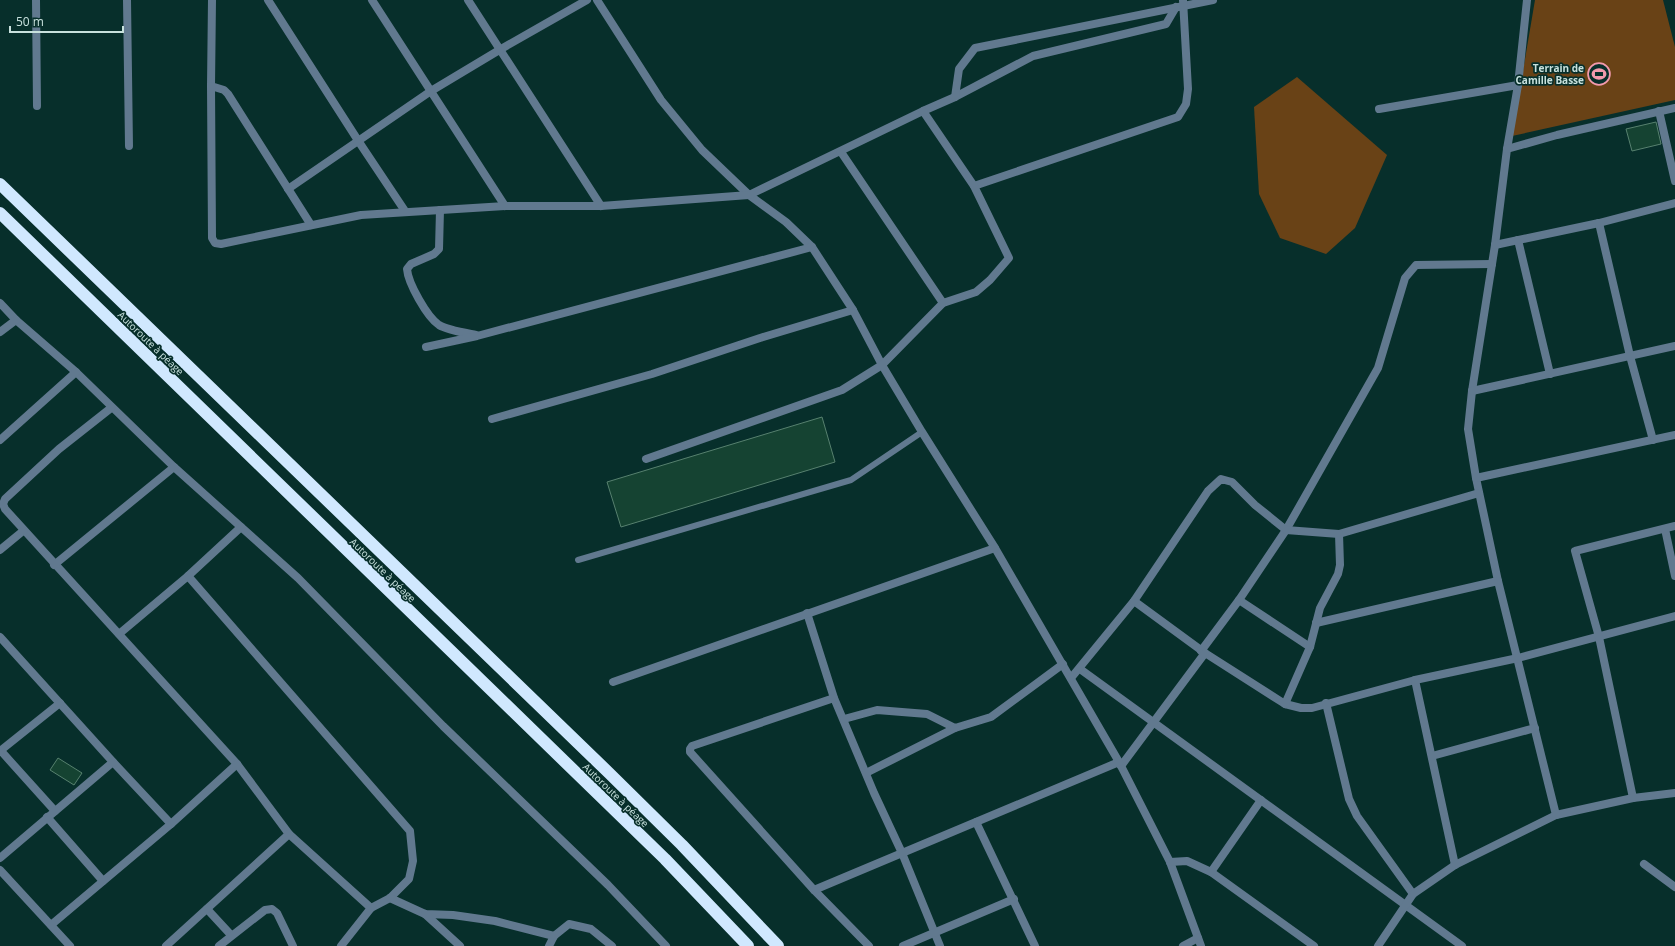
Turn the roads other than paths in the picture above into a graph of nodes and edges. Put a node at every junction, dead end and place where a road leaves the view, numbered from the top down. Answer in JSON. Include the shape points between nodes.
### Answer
{"nodes":[{"id":1,"x":36,"y":0,"type":"edge"},
{"id":2,"x":127,"y":0,"type":"edge"},
{"id":3,"x":212,"y":0,"type":"edge"},
{"id":4,"x":268,"y":0,"type":"edge"},
{"id":5,"x":372,"y":0,"type":"edge"},
{"id":6,"x":468,"y":0,"type":"edge"},
{"id":7,"x":586,"y":0,"type":"edge"},
{"id":8,"x":597,"y":0,"type":"edge"},
{"id":9,"x":1212,"y":0,"type":"edge"},
{"id":10,"x":1527,"y":0,"type":"edge"},
{"id":11,"x":1180,"y":4,"type":"edge"},
{"id":12,"x":501,"y":49,"type":"junction"},
{"id":13,"x":1518,"y":85,"type":"junction"},
{"id":14,"x":211,"y":86,"type":"junction"},
{"id":15,"x":431,"y":91,"type":"junction"},
{"id":16,"x":955,"y":96,"type":"junction"},
{"id":17,"x":37,"y":106,"type":"dead end"},
{"id":18,"x":1675,"y":108,"type":"edge"},
{"id":19,"x":1379,"y":109,"type":"dead end"},
{"id":20,"x":923,"y":111,"type":"junction"},
{"id":21,"x":1659,"y":111,"type":"junction"},
{"id":22,"x":358,"y":142,"type":"junction"},
{"id":23,"x":129,"y":146,"type":"dead end"},
{"id":24,"x":1507,"y":149,"type":"junction"},
{"id":25,"x":841,"y":152,"type":"junction"},
{"id":26,"x":1675,"y":181,"type":"edge"},
{"id":27,"x":0,"y":184,"type":"edge"},
{"id":28,"x":974,"y":186,"type":"junction"},
{"id":29,"x":288,"y":189,"type":"junction"},
{"id":30,"x":749,"y":195,"type":"junction"},
{"id":31,"x":1675,"y":203,"type":"edge"},
{"id":32,"x":505,"y":206,"type":"junction"},
{"id":33,"x":601,"y":206,"type":"junction"},
{"id":34,"x":440,"y":210,"type":"junction"},
{"id":35,"x":405,"y":211,"type":"junction"},
{"id":36,"x":0,"y":213,"type":"edge"},
{"id":37,"x":1599,"y":223,"type":"junction"},
{"id":38,"x":311,"y":224,"type":"junction"},
{"id":39,"x":1518,"y":240,"type":"junction"},
{"id":40,"x":1495,"y":245,"type":"junction"},
{"id":41,"x":812,"y":247,"type":"junction"},
{"id":42,"x":1492,"y":264,"type":"junction"},
{"id":43,"x":0,"y":303,"type":"edge"},
{"id":44,"x":943,"y":303,"type":"junction"},
{"id":45,"x":853,"y":310,"type":"junction"},
{"id":46,"x":16,"y":320,"type":"junction"},
{"id":47,"x":0,"y":332,"type":"edge"},
{"id":48,"x":477,"y":336,"type":"junction"},
{"id":49,"x":1675,"y":346,"type":"edge"},
{"id":50,"x":426,"y":347,"type":"dead end"},
{"id":51,"x":1630,"y":356,"type":"junction"},
{"id":52,"x":882,"y":365,"type":"junction"},
{"id":53,"x":76,"y":372,"type":"junction"},
{"id":54,"x":1550,"y":374,"type":"junction"},
{"id":55,"x":1472,"y":391,"type":"junction"},
{"id":56,"x":111,"y":408,"type":"junction"},
{"id":57,"x":492,"y":419,"type":"dead end"},
{"id":58,"x":922,"y":432,"type":"junction"},
{"id":59,"x":1675,"y":435,"type":"edge"},
{"id":60,"x":0,"y":440,"type":"edge"},
{"id":61,"x":1653,"y":440,"type":"junction"},
{"id":62,"x":646,"y":459,"type":"dead end"},
{"id":63,"x":174,"y":467,"type":"junction"},
{"id":64,"x":1476,"y":478,"type":"junction"},
{"id":65,"x":1479,"y":493,"type":"junction"},
{"id":66,"x":1675,"y":526,"type":"edge"},
{"id":67,"x":241,"y":527,"type":"junction"},
{"id":68,"x":1665,"y":529,"type":"junction"},
{"id":69,"x":1286,"y":530,"type":"junction"},
{"id":70,"x":23,"y":531,"type":"junction"},
{"id":71,"x":1339,"y":534,"type":"junction"},
{"id":72,"x":995,"y":548,"type":"junction"},
{"id":73,"x":0,"y":550,"type":"edge"},
{"id":74,"x":578,"y":560,"type":"dead end"},
{"id":75,"x":54,"y":565,"type":"junction"},
{"id":76,"x":188,"y":576,"type":"junction"},
{"id":77,"x":1675,"y":576,"type":"edge"},
{"id":78,"x":1498,"y":581,"type":"junction"},
{"id":79,"x":1239,"y":600,"type":"junction"},
{"id":80,"x":1134,"y":601,"type":"junction"},
{"id":81,"x":807,"y":613,"type":"junction"},
{"id":82,"x":1675,"y":616,"type":"edge"},
{"id":83,"x":1316,"y":623,"type":"junction"},
{"id":84,"x":119,"y":634,"type":"junction"},
{"id":85,"x":1600,"y":637,"type":"junction"},
{"id":86,"x":1,"y":641,"type":"edge"},
{"id":87,"x":1310,"y":647,"type":"junction"},
{"id":88,"x":1203,"y":652,"type":"junction"},
{"id":89,"x":1518,"y":658,"type":"junction"},
{"id":90,"x":1063,"y":664,"type":"junction"},
{"id":91,"x":1080,"y":669,"type":"junction"},
{"id":92,"x":1071,"y":678,"type":"junction"},
{"id":93,"x":1415,"y":680,"type":"junction"},
{"id":94,"x":613,"y":682,"type":"dead end"},
{"id":95,"x":834,"y":698,"type":"junction"},
{"id":96,"x":60,"y":703,"type":"junction"},
{"id":97,"x":1326,"y":703,"type":"junction"},
{"id":98,"x":1285,"y":704,"type":"junction"},
{"id":99,"x":844,"y":719,"type":"junction"},
{"id":100,"x":1154,"y":722,"type":"junction"},
{"id":101,"x":955,"y":728,"type":"junction"},
{"id":102,"x":1535,"y":728,"type":"junction"},
{"id":103,"x":0,"y":751,"type":"edge"},
{"id":104,"x":1432,"y":756,"type":"junction"},
{"id":105,"x":113,"y":762,"type":"junction"},
{"id":106,"x":237,"y":764,"type":"junction"},
{"id":107,"x":1120,"y":764,"type":"junction"},
{"id":108,"x":866,"y":773,"type":"junction"},
{"id":109,"x":1675,"y":793,"type":"edge"},
{"id":110,"x":1633,"y":798,"type":"junction"},
{"id":111,"x":1261,"y":800,"type":"junction"},
{"id":112,"x":55,"y":811,"type":"junction"},
{"id":113,"x":1556,"y":815,"type":"junction"},
{"id":114,"x":47,"y":818,"type":"junction"},
{"id":115,"x":976,"y":822,"type":"junction"},
{"id":116,"x":171,"y":824,"type":"junction"},
{"id":117,"x":290,"y":834,"type":"junction"},
{"id":118,"x":902,"y":853,"type":"junction"},
{"id":119,"x":0,"y":858,"type":"edge"},
{"id":120,"x":1170,"y":862,"type":"junction"},
{"id":121,"x":1644,"y":864,"type":"dead end"},
{"id":122,"x":1455,"y":865,"type":"junction"},
{"id":123,"x":0,"y":870,"type":"edge"},
{"id":124,"x":1210,"y":872,"type":"junction"},
{"id":125,"x":103,"y":882,"type":"junction"},
{"id":126,"x":1675,"y":887,"type":"edge"},
{"id":127,"x":814,"y":890,"type":"junction"},
{"id":128,"x":1413,"y":894,"type":"junction"},
{"id":129,"x":390,"y":898,"type":"junction"},
{"id":130,"x":1014,"y":899,"type":"junction"},
{"id":131,"x":1407,"y":906,"type":"junction"},
{"id":132,"x":371,"y":908,"type":"junction"},
{"id":133,"x":207,"y":909,"type":"junction"},
{"id":134,"x":425,"y":914,"type":"junction"},
{"id":135,"x":51,"y":925,"type":"junction"},
{"id":136,"x":934,"y":933,"type":"junction"},
{"id":137,"x":231,"y":935,"type":"junction"},
{"id":138,"x":554,"y":936,"type":"junction"},
{"id":139,"x":1199,"y":942,"type":"edge"},
{"id":140,"x":70,"y":946,"type":"edge"},
{"id":141,"x":166,"y":946,"type":"edge"},
{"id":142,"x":219,"y":946,"type":"edge"},
{"id":143,"x":293,"y":946,"type":"edge"},
{"id":144,"x":341,"y":946,"type":"edge"},
{"id":145,"x":460,"y":946,"type":"edge"},
{"id":146,"x":549,"y":946,"type":"edge"},
{"id":147,"x":612,"y":946,"type":"edge"},
{"id":148,"x":666,"y":946,"type":"edge"},
{"id":149,"x":748,"y":946,"type":"edge"},
{"id":150,"x":778,"y":946,"type":"edge"},
{"id":151,"x":869,"y":946,"type":"edge"},
{"id":152,"x":903,"y":946,"type":"edge"},
{"id":153,"x":940,"y":946,"type":"edge"},
{"id":154,"x":1035,"y":946,"type":"edge"},
{"id":155,"x":1183,"y":946,"type":"edge"},
{"id":156,"x":1314,"y":946,"type":"edge"},
{"id":157,"x":1378,"y":946,"type":"edge"},
{"id":158,"x":1462,"y":946,"type":"edge"}],
"edges":[{"from":1,"to":17,"type":"street"},
{"from":2,"to":23,"type":"street"},
{"from":3,"to":14,"type":"street"},
{"from":4,"to":22,"type":"street"},
{"from":5,"to":15,"type":"street"},
{"from":6,"to":12,"type":"street"},
{"from":7,"to":12,"type":"street"},
{"from":8,"to":30,"type":"street","via":[[661,100],[702,150]]},
{"from":9,"to":11,"type":"street"},
{"from":10,"to":13,"type":"street"},
{"from":11,"to":16,"type":"street","via":[[1166,24],[1033,56]]},
{"from":11,"to":16,"type":"street","via":[[975,48],[959,69]]},
{"from":11,"to":28,"type":"street","via":[[1188,89],[1186,104],[1178,117]]},
{"from":12,"to":15,"type":"street"},
{"from":12,"to":33,"type":"street"},
{"from":13,"to":19,"type":"street"},
{"from":13,"to":24,"type":"street"},
{"from":14,"to":29,"type":"street","via":[[228,94]]},
{"from":14,"to":38,"type":"street","via":[[212,238],[221,244]]},
{"from":15,"to":22,"type":"street"},
{"from":15,"to":32,"type":"street"},
{"from":16,"to":20,"type":"street"},
{"from":18,"to":21,"type":"street"},
{"from":20,"to":25,"type":"street"},
{"from":20,"to":28,"type":"street"},
{"from":21,"to":24,"type":"street"},
{"from":21,"to":26,"type":"street"},
{"from":22,"to":29,"type":"street"},
{"from":22,"to":35,"type":"street"},
{"from":24,"to":40,"type":"street"},
{"from":25,"to":30,"type":"street"},
{"from":25,"to":44,"type":"street"},
{"from":27,"to":150,"type":"highway","via":[[609,773]]},
{"from":28,"to":44,"type":"street","via":[[1009,258],[976,292]]},
{"from":29,"to":38,"type":"street"},
{"from":30,"to":33,"type":"street"},
{"from":30,"to":41,"type":"street","via":[[786,222]]},
{"from":31,"to":37,"type":"street"},
{"from":32,"to":33,"type":"street"},
{"from":32,"to":34,"type":"street"},
{"from":34,"to":35,"type":"street"},
{"from":34,"to":48,"type":"street","via":[[439,249],[434,254],[411,264],[407,274],[419,301],[439,325]]},
{"from":35,"to":38,"type":"street","via":[[361,215]]},
{"from":36,"to":149,"type":"highway","name":"Autoroute à péage","via":[[665,859]]},
{"from":37,"to":39,"type":"street"},
{"from":37,"to":51,"type":"street"},
{"from":39,"to":40,"type":"street"},
{"from":39,"to":54,"type":"street"},
{"from":40,"to":42,"type":"street"},
{"from":41,"to":45,"type":"street"},
{"from":41,"to":48,"type":"street"},
{"from":42,"to":55,"type":"street"},
{"from":42,"to":69,"type":"street","via":[[1416,265],[1405,278],[1378,368]]},
{"from":43,"to":46,"type":"street"},
{"from":44,"to":52,"type":"street"},
{"from":45,"to":52,"type":"street"},
{"from":45,"to":57,"type":"street","via":[[652,374]]},
{"from":46,"to":47,"type":"street"},
{"from":46,"to":53,"type":"street"},
{"from":48,"to":50,"type":"street"},
{"from":49,"to":51,"type":"street"},
{"from":51,"to":54,"type":"street"},
{"from":51,"to":61,"type":"street"},
{"from":52,"to":58,"type":"street"},
{"from":52,"to":62,"type":"street","via":[[842,390]]},
{"from":53,"to":56,"type":"street"},
{"from":53,"to":60,"type":"street"},
{"from":54,"to":55,"type":"street"},
{"from":55,"to":64,"type":"street","via":[[1468,429]]},
{"from":56,"to":63,"type":"street"},
{"from":56,"to":70,"type":"street","via":[[59,449],[5,499],[5,510]]},
{"from":58,"to":72,"type":"street"},
{"from":58,"to":74,"type":"lane","via":[[851,480]]},
{"from":59,"to":61,"type":"street"},
{"from":61,"to":64,"type":"street"},
{"from":63,"to":67,"type":"street"},
{"from":63,"to":75,"type":"street"},
{"from":64,"to":65,"type":"street"},
{"from":65,"to":71,"type":"street"},
{"from":65,"to":78,"type":"street"},
{"from":66,"to":68,"type":"street"},
{"from":67,"to":76,"type":"street"},
{"from":67,"to":148,"type":"street","via":[[298,578],[443,726],[608,885]]},
{"from":68,"to":77,"type":"street"},
{"from":68,"to":85,"type":"street","via":[[1574,551]]},
{"from":69,"to":71,"type":"street"},
{"from":69,"to":79,"type":"street"},
{"from":69,"to":80,"type":"street","via":[[1232,482],[1221,478],[1208,491]]},
{"from":70,"to":73,"type":"street"},
{"from":70,"to":75,"type":"street"},
{"from":71,"to":83,"type":"street","via":[[1338,574],[1320,608]]},
{"from":72,"to":81,"type":"street"},
{"from":72,"to":90,"type":"street"},
{"from":75,"to":84,"type":"street"},
{"from":76,"to":84,"type":"street"},
{"from":76,"to":129,"type":"street","via":[[410,831],[413,861],[409,879]]},
{"from":78,"to":83,"type":"street"},
{"from":78,"to":89,"type":"street"},
{"from":79,"to":87,"type":"street"},
{"from":79,"to":88,"type":"street"},
{"from":80,"to":88,"type":"street"},
{"from":80,"to":91,"type":"street"},
{"from":81,"to":94,"type":"street"},
{"from":81,"to":95,"type":"street"},
{"from":82,"to":85,"type":"street"},
{"from":83,"to":87,"type":"street"},
{"from":84,"to":106,"type":"street"},
{"from":85,"to":89,"type":"street"},
{"from":85,"to":110,"type":"street"},
{"from":86,"to":96,"type":"street"},
{"from":87,"to":98,"type":"street"},
{"from":88,"to":98,"type":"street"},
{"from":88,"to":100,"type":"street"},
{"from":89,"to":93,"type":"street"},
{"from":89,"to":102,"type":"street"},
{"from":90,"to":92,"type":"street"},
{"from":90,"to":101,"type":"street","via":[[991,717]]},
{"from":91,"to":92,"type":"street"},
{"from":91,"to":100,"type":"street"},
{"from":92,"to":107,"type":"street"},
{"from":93,"to":97,"type":"street"},
{"from":93,"to":104,"type":"street"},
{"from":95,"to":99,"type":"street"},
{"from":95,"to":127,"type":"street","via":[[692,746],[690,749]]},
{"from":96,"to":103,"type":"street"},
{"from":96,"to":105,"type":"street"},
{"from":97,"to":98,"type":"street","via":[[1312,708]]},
{"from":97,"to":128,"type":"street","via":[[1357,816]]},
{"from":99,"to":101,"type":"street","via":[[877,710],[927,714]]},
{"from":99,"to":108,"type":"street"},
{"from":100,"to":107,"type":"street"},
{"from":100,"to":111,"type":"street"},
{"from":101,"to":108,"type":"street"},
{"from":102,"to":104,"type":"street"},
{"from":102,"to":113,"type":"street"},
{"from":103,"to":112,"type":"street"},
{"from":104,"to":122,"type":"street"},
{"from":105,"to":112,"type":"street"},
{"from":105,"to":116,"type":"street"},
{"from":106,"to":116,"type":"street"},
{"from":106,"to":117,"type":"street"},
{"from":107,"to":115,"type":"street"},
{"from":107,"to":120,"type":"street"},
{"from":108,"to":118,"type":"street"},
{"from":109,"to":110,"type":"street"},
{"from":110,"to":113,"type":"street"},
{"from":111,"to":124,"type":"street"},
{"from":111,"to":131,"type":"street"},
{"from":112,"to":114,"type":"street"},
{"from":113,"to":122,"type":"street"},
{"from":114,"to":119,"type":"street"},
{"from":114,"to":125,"type":"street"},
{"from":115,"to":118,"type":"street"},
{"from":115,"to":130,"type":"street"},
{"from":116,"to":125,"type":"street"},
{"from":117,"to":132,"type":"street"},
{"from":117,"to":133,"type":"street"},
{"from":118,"to":127,"type":"street"},
{"from":118,"to":136,"type":"street"},
{"from":120,"to":124,"type":"street","via":[[1187,861]]},
{"from":120,"to":139,"type":"street"},
{"from":121,"to":126,"type":"street"},
{"from":122,"to":128,"type":"street"},
{"from":123,"to":135,"type":"street"},
{"from":124,"to":156,"type":"street"},
{"from":125,"to":135,"type":"street"},
{"from":127,"to":151,"type":"street"},
{"from":128,"to":131,"type":"street"},
{"from":129,"to":132,"type":"street"},
{"from":129,"to":134,"type":"street"},
{"from":130,"to":136,"type":"street"},
{"from":130,"to":154,"type":"street"},
{"from":131,"to":157,"type":"street"},
{"from":131,"to":158,"type":"street"},
{"from":132,"to":144,"type":"street"},
{"from":133,"to":137,"type":"street"},
{"from":133,"to":141,"type":"street"},
{"from":134,"to":138,"type":"street","via":[[495,921]]},
{"from":134,"to":145,"type":"street"},
{"from":135,"to":140,"type":"street"},
{"from":136,"to":152,"type":"street"},
{"from":136,"to":153,"type":"street"},
{"from":137,"to":142,"type":"street"},
{"from":137,"to":143,"type":"street","via":[[265,910],[272,909],[278,913]]},
{"from":138,"to":146,"type":"street"},
{"from":138,"to":147,"type":"street","via":[[569,924],[590,929]]},
{"from":139,"to":155,"type":"street"}]}
